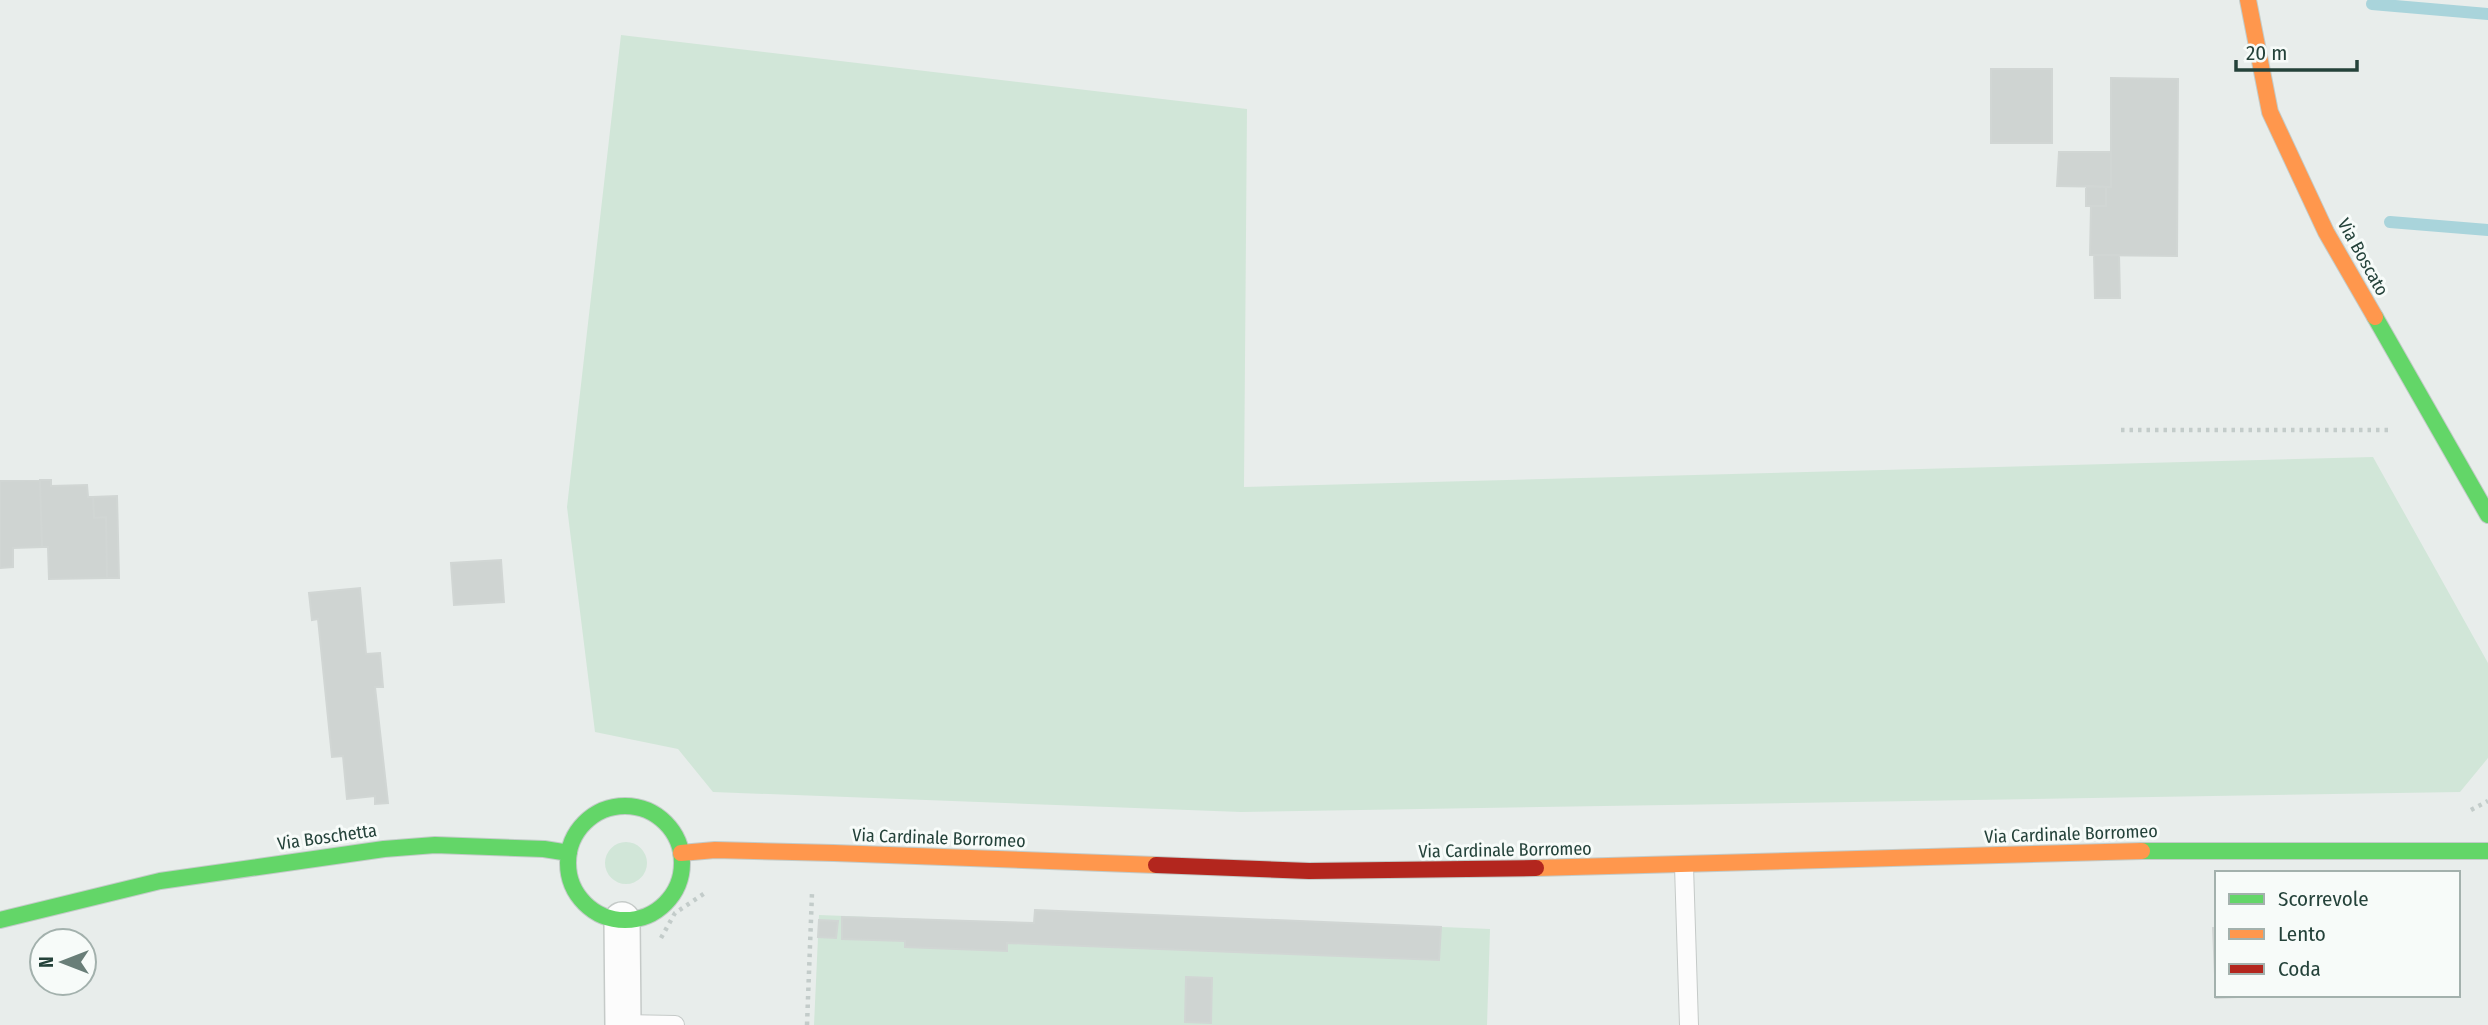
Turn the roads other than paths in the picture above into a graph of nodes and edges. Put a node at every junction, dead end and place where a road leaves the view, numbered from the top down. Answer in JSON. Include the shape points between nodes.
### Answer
{"nodes":[{"id":1,"x":2248,"y":0,"type":"edge"},
{"id":2,"x":2488,"y":515,"type":"edge"},
{"id":3,"x":2488,"y":851,"type":"edge"},
{"id":4,"x":569,"y":853,"type":"junction"},
{"id":5,"x":681,"y":853,"type":"junction"},
{"id":6,"x":1684,"y":866,"type":"junction"},
{"id":7,"x":0,"y":920,"type":"edge"},
{"id":8,"x":622,"y":920,"type":"junction"},
{"id":9,"x":623,"y":1025,"type":"edge"},
{"id":10,"x":675,"y":1025,"type":"edge"},
{"id":11,"x":1689,"y":1025,"type":"edge"}],
"edges":[{"from":1,"to":2,"type":"street","name":"Via Boscato","via":[[2270,111],[2326,232]]},
{"from":3,"to":6,"type":"street","name":"Via Cardinale Borromeo","via":[[2178,850]]},
{"from":4,"to":5,"type":"street","via":[[577,832],[593,815],[614,806],[637,806],[657,815],[673,832]]},
{"from":4,"to":7,"type":"street","name":"Via Boschetta","via":[[435,845],[384,849],[160,881]]},
{"from":4,"to":8,"type":"street","via":[[575,890],[603,916]]},
{"from":5,"to":6,"type":"street","name":"Via Cardinale Borromeo","via":[[834,853],[1309,871]]},
{"from":5,"to":8,"type":"street","via":[[674,893],[642,918]]},
{"from":6,"to":11,"type":"lane"},
{"from":8,"to":9,"type":"street"},
{"from":9,"to":10,"type":"lane"}]}
